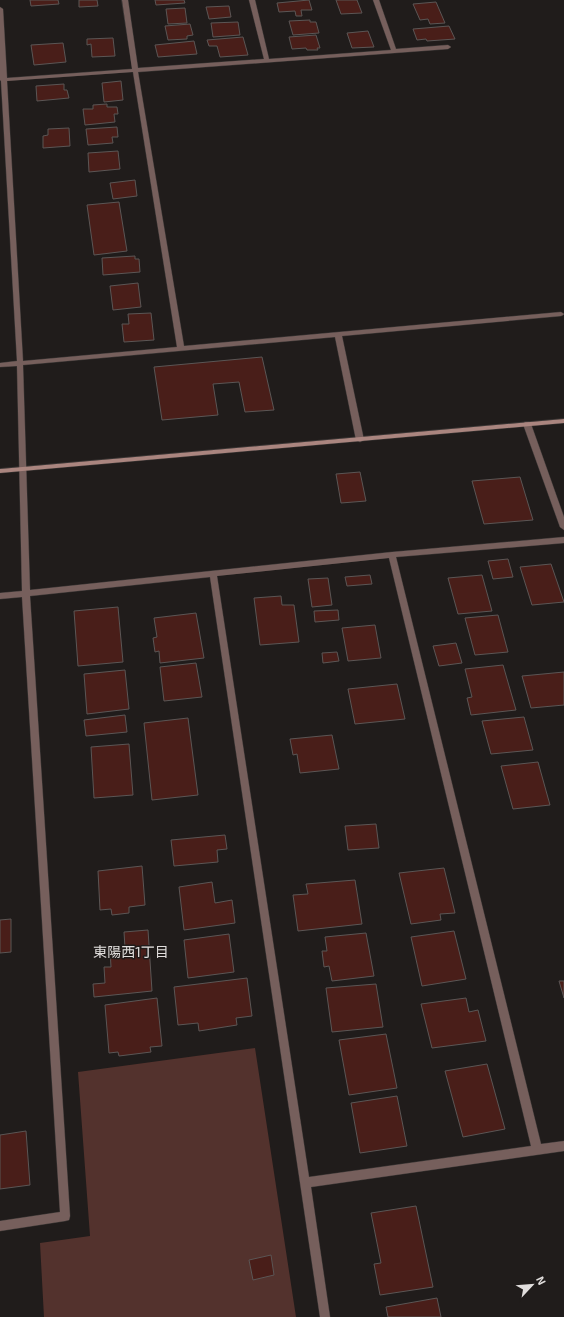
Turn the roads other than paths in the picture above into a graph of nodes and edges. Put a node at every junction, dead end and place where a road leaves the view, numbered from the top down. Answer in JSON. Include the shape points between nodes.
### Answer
{"nodes":[{"id":1,"x":125,"y":0,"type":"edge"},
{"id":2,"x":252,"y":0,"type":"edge"},
{"id":3,"x":376,"y":0,"type":"edge"},
{"id":4,"x":0,"y":9,"type":"edge"},
{"id":5,"x":448,"y":47,"type":"dead end"},
{"id":6,"x":394,"y":51,"type":"junction"},
{"id":7,"x":267,"y":61,"type":"junction"},
{"id":8,"x":135,"y":69,"type":"junction"},
{"id":9,"x":3,"y":80,"type":"junction"},
{"id":10,"x":3,"y":122,"type":"edge"},
{"id":11,"x":561,"y":314,"type":"dead end"},
{"id":12,"x":338,"y":335,"type":"junction"},
{"id":13,"x":181,"y":348,"type":"junction"},
{"id":14,"x":20,"y":363,"type":"junction"},
{"id":15,"x":0,"y":365,"type":"edge"},
{"id":16,"x":564,"y":421,"type":"edge"},
{"id":17,"x":527,"y":424,"type":"junction"},
{"id":18,"x":360,"y":440,"type":"junction"},
{"id":19,"x":22,"y":469,"type":"junction"},
{"id":20,"x":0,"y":471,"type":"edge"},
{"id":21,"x":564,"y":527,"type":"edge"},
{"id":22,"x":564,"y":540,"type":"edge"},
{"id":23,"x":392,"y":554,"type":"junction"},
{"id":24,"x":213,"y":574,"type":"junction"},
{"id":25,"x":26,"y":593,"type":"junction"},
{"id":26,"x":0,"y":596,"type":"edge"},
{"id":27,"x":564,"y":1146,"type":"edge"},
{"id":28,"x":538,"y":1149,"type":"junction"},
{"id":29,"x":304,"y":1183,"type":"junction"},
{"id":30,"x":0,"y":1226,"type":"edge"},
{"id":31,"x":325,"y":1317,"type":"edge"}],
"edges":[{"from":1,"to":8,"type":"street"},
{"from":2,"to":7,"type":"street"},
{"from":3,"to":6,"type":"street"},
{"from":4,"to":9,"type":"street"},
{"from":5,"to":6,"type":"street"},
{"from":6,"to":7,"type":"street"},
{"from":7,"to":8,"type":"street"},
{"from":8,"to":9,"type":"street"},
{"from":8,"to":13,"type":"street"},
{"from":9,"to":10,"type":"street"},
{"from":10,"to":14,"type":"street"},
{"from":11,"to":12,"type":"street"},
{"from":12,"to":13,"type":"street"},
{"from":12,"to":18,"type":"street"},
{"from":13,"to":14,"type":"street"},
{"from":14,"to":15,"type":"street"},
{"from":14,"to":19,"type":"street"},
{"from":16,"to":17,"type":"street"},
{"from":17,"to":18,"type":"street"},
{"from":17,"to":21,"type":"street"},
{"from":18,"to":19,"type":"street"},
{"from":19,"to":20,"type":"street"},
{"from":19,"to":25,"type":"street"},
{"from":22,"to":23,"type":"street"},
{"from":23,"to":24,"type":"street"},
{"from":23,"to":28,"type":"street"},
{"from":24,"to":25,"type":"street"},
{"from":24,"to":29,"type":"street"},
{"from":25,"to":26,"type":"street"},
{"from":25,"to":30,"type":"street","via":[[65,1216]]},
{"from":27,"to":28,"type":"street"},
{"from":28,"to":29,"type":"street"},
{"from":29,"to":31,"type":"street"}]}
